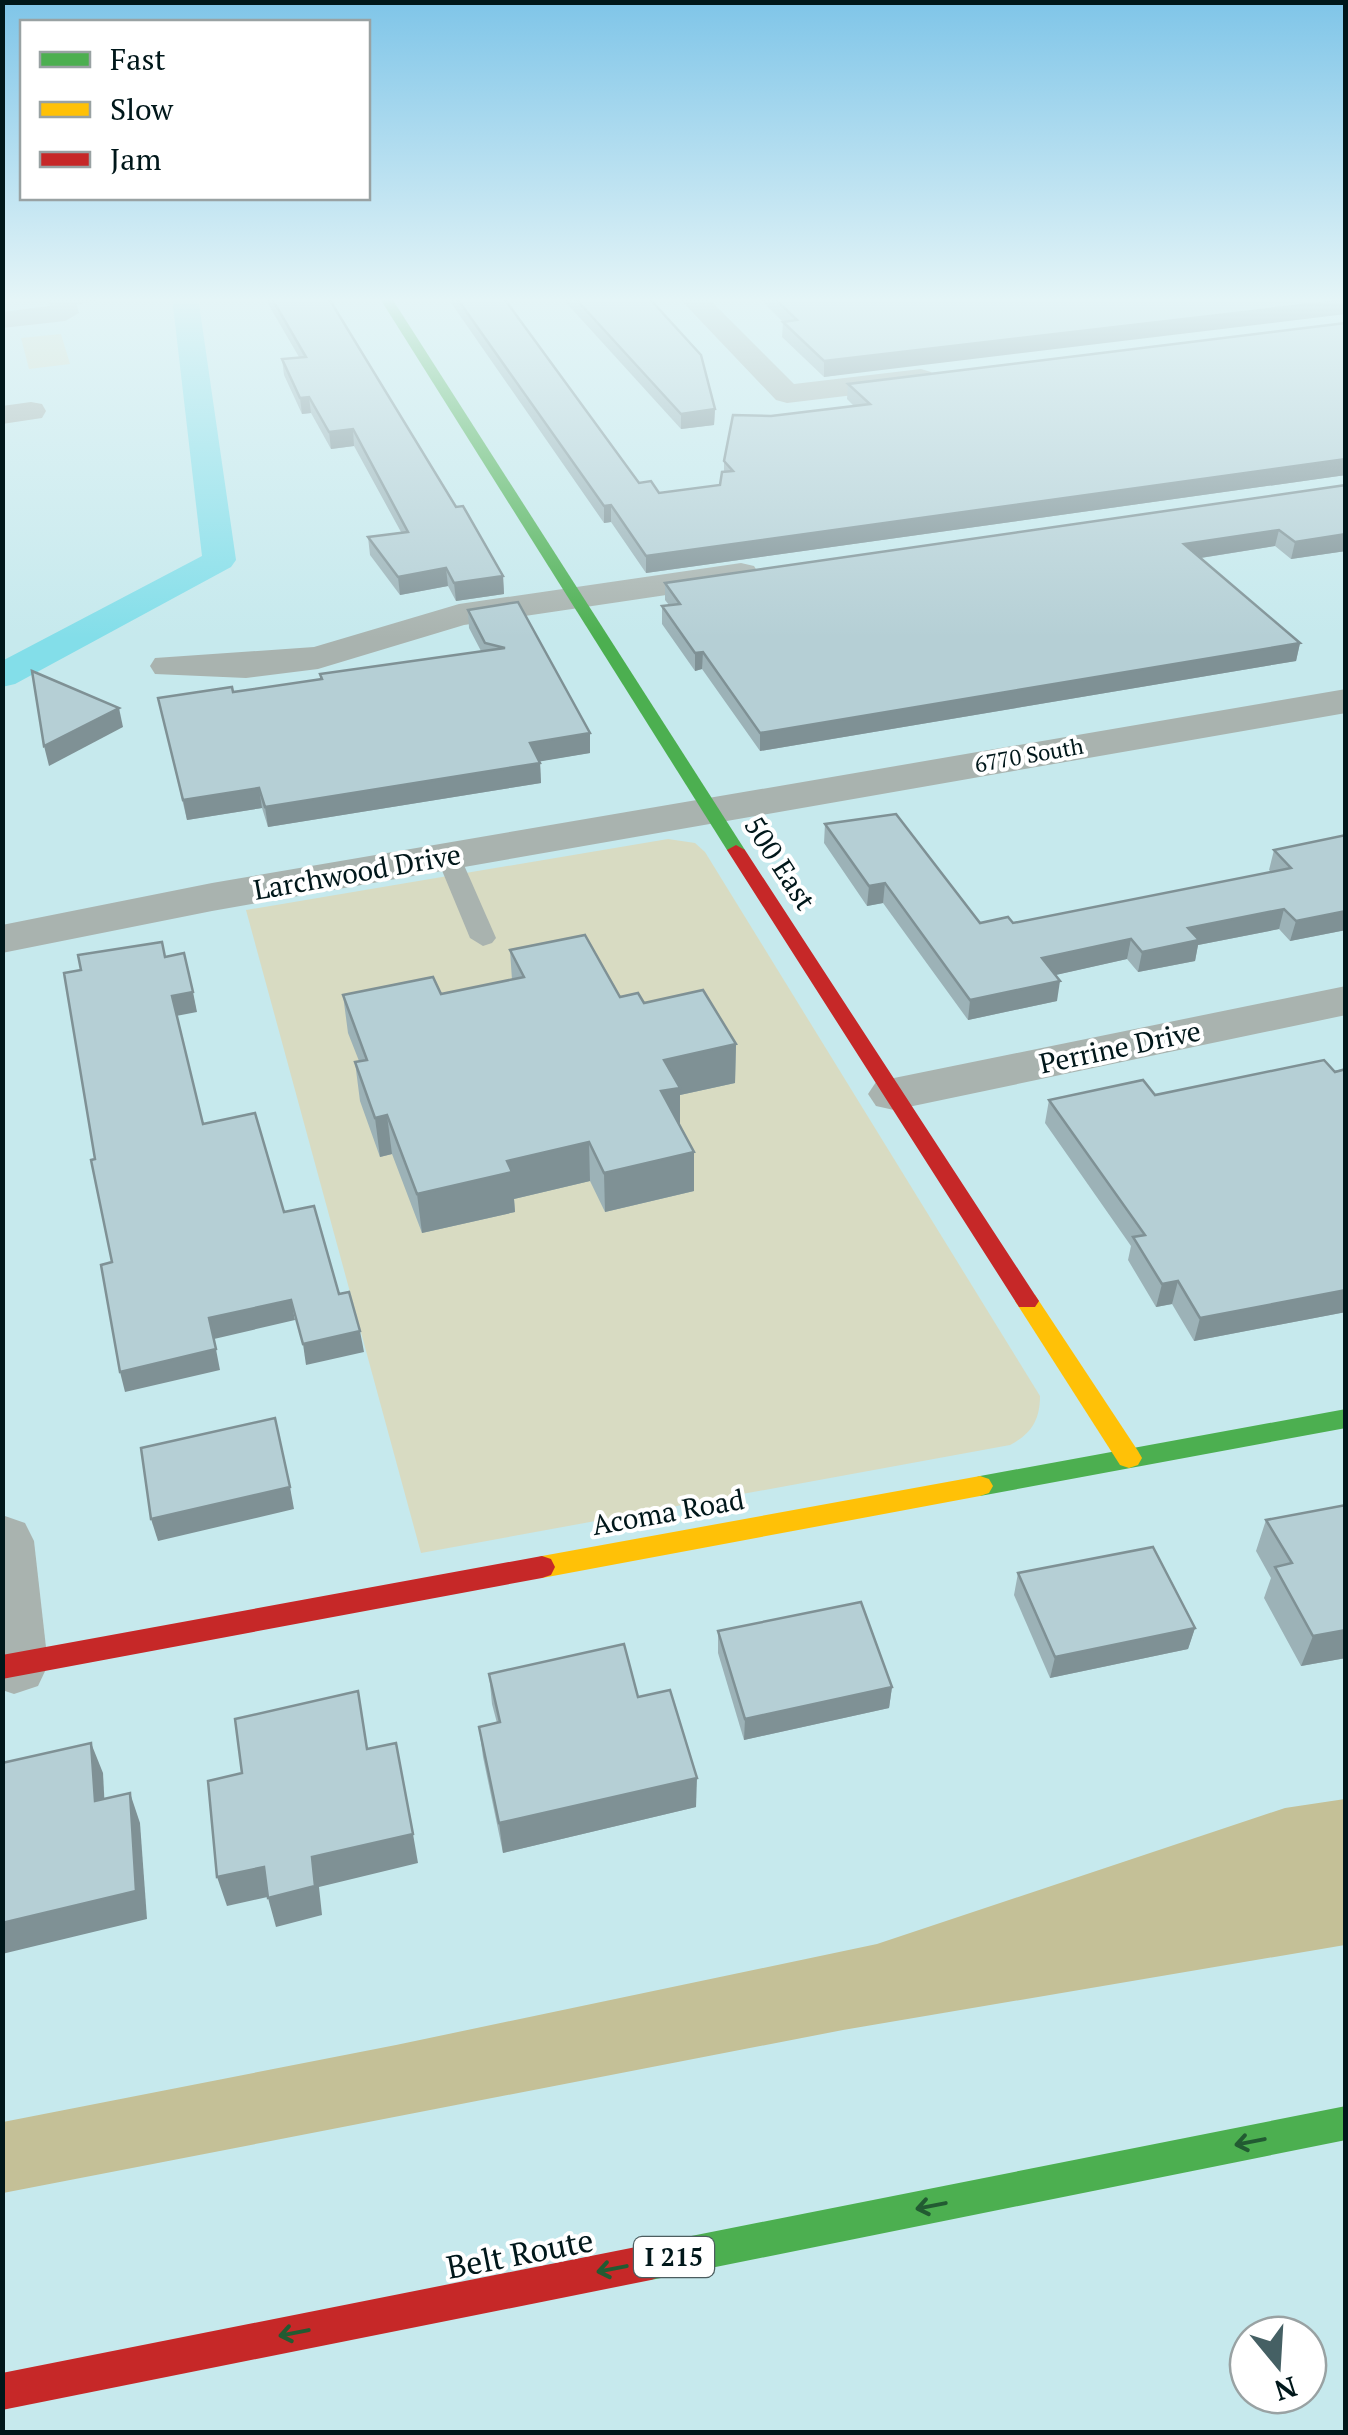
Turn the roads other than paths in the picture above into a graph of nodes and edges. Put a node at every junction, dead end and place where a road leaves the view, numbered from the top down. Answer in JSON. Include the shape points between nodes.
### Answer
{"nodes":[{"id":1,"x":458,"y":411,"type":"edge"},
{"id":2,"x":774,"y":570,"type":"edge"},
{"id":3,"x":578,"y":598,"type":"junction"},
{"id":4,"x":169,"y":666,"type":"dead end"},
{"id":5,"x":1346,"y":701,"type":"edge"},
{"id":6,"x":712,"y":810,"type":"junction"},
{"id":7,"x":448,"y":856,"type":"junction"},
{"id":8,"x":483,"y":938,"type":"dead end"},
{"id":9,"x":2,"y":939,"type":"edge"},
{"id":10,"x":1346,"y":1000,"type":"edge"},
{"id":11,"x":894,"y":1094,"type":"junction"},
{"id":12,"x":1346,"y":1418,"type":"edge"},
{"id":13,"x":1129,"y":1458,"type":"junction"},
{"id":14,"x":2,"y":1541,"type":"edge"},
{"id":15,"x":8,"y":1666,"type":"edge"},
{"id":16,"x":1346,"y":2123,"type":"edge"},
{"id":17,"x":2,"y":2392,"type":"edge"}],
"edges":[{"from":1,"to":3,"type":"main road","name":"500 East"},
{"from":2,"to":3,"type":"street"},
{"from":3,"to":4,"type":"street","via":[[433,620],[318,658]]},
{"from":3,"to":6,"type":"main road","name":"500 East"},
{"from":5,"to":6,"type":"street","name":"6770 South"},
{"from":6,"to":7,"type":"street","name":"Larchwood Drive"},
{"from":6,"to":11,"type":"main road","name":"500 East"},
{"from":7,"to":8,"type":"lane"},
{"from":7,"to":9,"type":"street","name":"Larchwood Drive"},
{"from":10,"to":11,"type":"street","name":"Perrine Drive"},
{"from":11,"to":13,"type":"main road","name":"500 East"},
{"from":12,"to":13,"type":"main road","name":"Acoma Road"},
{"from":13,"to":15,"type":"main road","name":"Acoma Road"},
{"from":14,"to":15,"type":"street"},
{"from":16,"to":17,"type":"main road","name":"Belt Route","number":"I 215","one_way":true}]}
